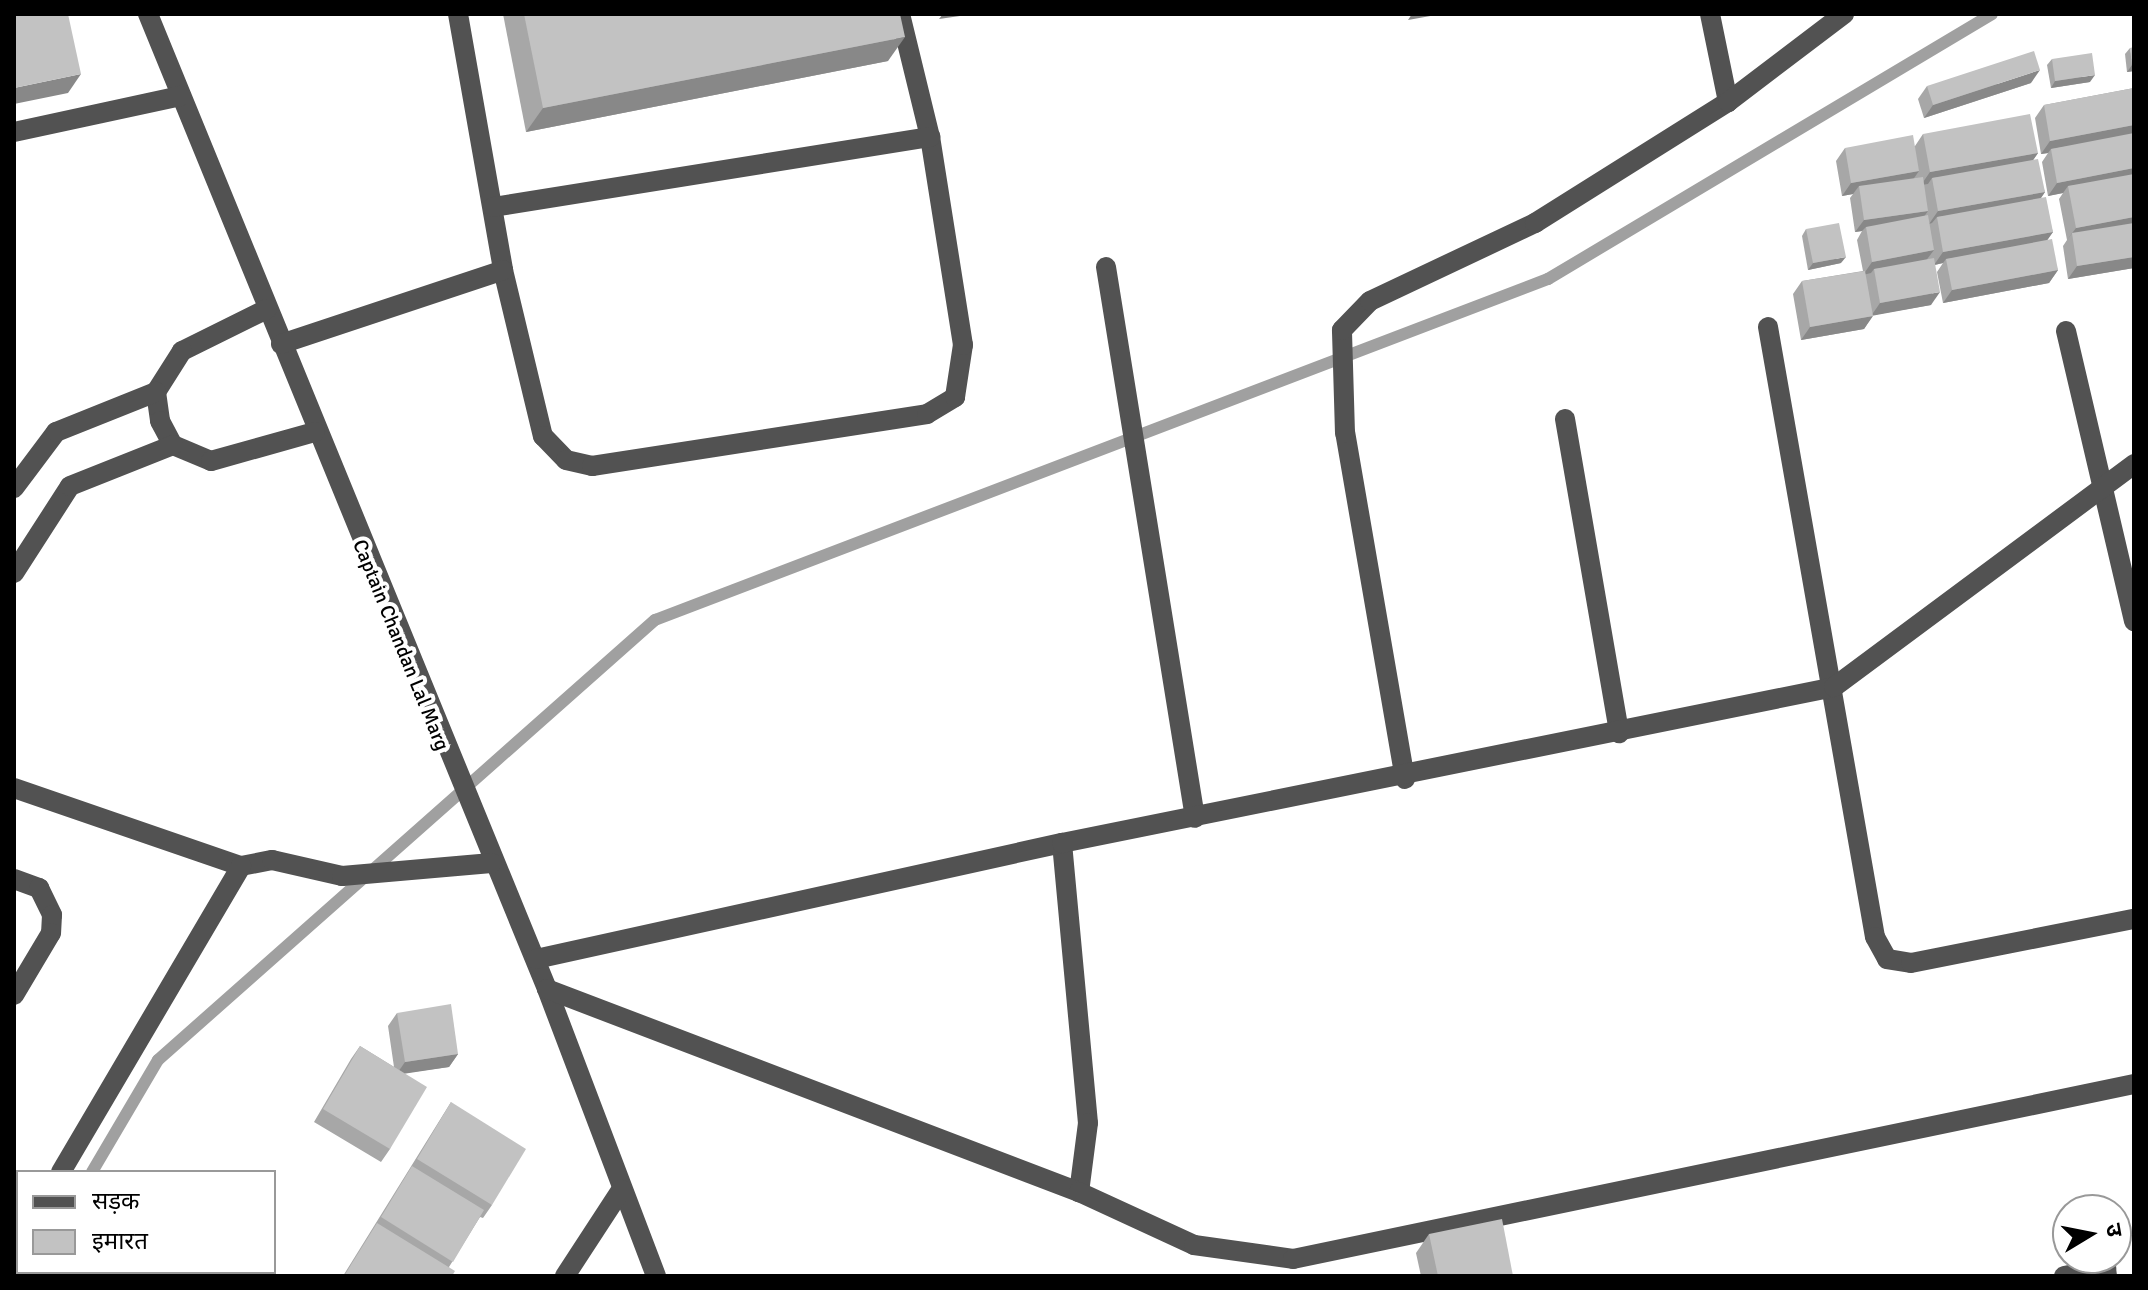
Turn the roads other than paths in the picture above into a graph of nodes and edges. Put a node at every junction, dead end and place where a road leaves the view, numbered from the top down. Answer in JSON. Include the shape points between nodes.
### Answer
{"nodes":[{"id":1,"x":148,"y":14,"type":"edge"},
{"id":2,"x":458,"y":14,"type":"edge"},
{"id":3,"x":900,"y":14,"type":"edge"},
{"id":4,"x":1710,"y":14,"type":"edge"},
{"id":5,"x":1844,"y":14,"type":"edge"},
{"id":6,"x":181,"y":96,"type":"junction"},
{"id":7,"x":1728,"y":102,"type":"junction"},
{"id":8,"x":14,"y":132,"type":"edge"},
{"id":9,"x":930,"y":137,"type":"junction"},
{"id":10,"x":493,"y":207,"type":"junction"},
{"id":11,"x":1106,"y":267,"type":"dead end"},
{"id":12,"x":503,"y":270,"type":"junction"},
{"id":13,"x":267,"y":309,"type":"junction"},
{"id":14,"x":1768,"y":327,"type":"dead end"},
{"id":15,"x":2066,"y":331,"type":"dead end"},
{"id":16,"x":281,"y":344,"type":"junction"},
{"id":17,"x":156,"y":392,"type":"junction"},
{"id":18,"x":1565,"y":419,"type":"dead end"},
{"id":19,"x":315,"y":432,"type":"junction"},
{"id":20,"x":173,"y":445,"type":"junction"},
{"id":21,"x":2134,"y":464,"type":"edge"},
{"id":22,"x":14,"y":488,"type":"edge"},
{"id":23,"x":2102,"y":490,"type":"junction"},
{"id":24,"x":14,"y":573,"type":"edge"},
{"id":25,"x":2133,"y":613,"type":"edge"},
{"id":26,"x":1834,"y":687,"type":"junction"},
{"id":27,"x":1619,"y":733,"type":"junction"},
{"id":28,"x":1405,"y":779,"type":"junction"},
{"id":29,"x":14,"y":788,"type":"edge"},
{"id":30,"x":1195,"y":818,"type":"junction"},
{"id":31,"x":1062,"y":843,"type":"junction"},
{"id":32,"x":491,"y":863,"type":"junction"},
{"id":33,"x":241,"y":866,"type":"junction"},
{"id":34,"x":14,"y":879,"type":"edge"},
{"id":35,"x":2134,"y":919,"type":"edge"},
{"id":36,"x":536,"y":959,"type":"junction"},
{"id":37,"x":547,"y":989,"type":"junction"},
{"id":38,"x":14,"y":995,"type":"edge"},
{"id":39,"x":2134,"y":1084,"type":"edge"},
{"id":40,"x":62,"y":1170,"type":"edge"},
{"id":41,"x":621,"y":1190,"type":"junction"},
{"id":42,"x":1079,"y":1192,"type":"junction"},
{"id":43,"x":565,"y":1276,"type":"edge"},
{"id":44,"x":656,"y":1276,"type":"edge"},
{"id":45,"x":2064,"y":1276,"type":"edge"},
{"id":46,"x":2107,"y":1276,"type":"edge"}],
"edges":[{"from":1,"to":6,"type":"street","name":"Captain Chandan Lal Marg"},
{"from":2,"to":10,"type":"street"},
{"from":3,"to":9,"type":"street"},
{"from":4,"to":7,"type":"street"},
{"from":5,"to":7,"type":"street"},
{"from":6,"to":8,"type":"street"},
{"from":6,"to":13,"type":"street","name":"Captain Chandan Lal Marg"},
{"from":7,"to":28,"type":"street","via":[[1535,223],[1370,301],[1342,330],[1345,433]]},
{"from":9,"to":10,"type":"street"},
{"from":9,"to":12,"type":"street","via":[[963,345],[955,397],[927,414],[592,466],[566,460],[543,436]]},
{"from":10,"to":12,"type":"street"},
{"from":11,"to":30,"type":"street"},
{"from":12,"to":16,"type":"street"},
{"from":13,"to":16,"type":"street","name":"Captain Chandan Lal Marg"},
{"from":13,"to":17,"type":"street","via":[[182,351]]},
{"from":14,"to":26,"type":"street"},
{"from":15,"to":23,"type":"street"},
{"from":16,"to":19,"type":"street","name":"Captain Chandan Lal Marg"},
{"from":17,"to":20,"type":"street"},
{"from":17,"to":22,"type":"street","via":[[56,432]]},
{"from":18,"to":27,"type":"street"},
{"from":19,"to":20,"type":"street","via":[[211,461]]},
{"from":19,"to":32,"type":"street","name":"Captain Chandan Lal Marg"},
{"from":20,"to":24,"type":"street","via":[[70,486]]},
{"from":21,"to":23,"type":"street"},
{"from":23,"to":25,"type":"street"},
{"from":23,"to":26,"type":"street"},
{"from":26,"to":27,"type":"street"},
{"from":26,"to":35,"type":"street","via":[[1875,937],[1887,959],[1911,963]]},
{"from":27,"to":28,"type":"street"},
{"from":28,"to":30,"type":"street"},
{"from":29,"to":33,"type":"street"},
{"from":30,"to":31,"type":"street"},
{"from":31,"to":36,"type":"street"},
{"from":31,"to":42,"type":"street","via":[[1088,1123]]},
{"from":32,"to":33,"type":"street","via":[[342,876],[272,860]]},
{"from":32,"to":36,"type":"street","name":"Captain Chandan Lal Marg"},
{"from":33,"to":40,"type":"street"},
{"from":34,"to":38,"type":"street","via":[[39,888],[52,915],[51,933]]},
{"from":36,"to":37,"type":"street","name":"Captain Chandan Lal Marg"},
{"from":37,"to":41,"type":"street","name":"Captain Chandan Lal Marg"},
{"from":37,"to":42,"type":"street"},
{"from":39,"to":42,"type":"street","via":[[1293,1259],[1194,1245]]},
{"from":41,"to":43,"type":"street"},
{"from":41,"to":44,"type":"street","name":"Captain Chandan Lal Marg"},
{"from":45,"to":46,"type":"street","via":[[2106,1268]]}]}
